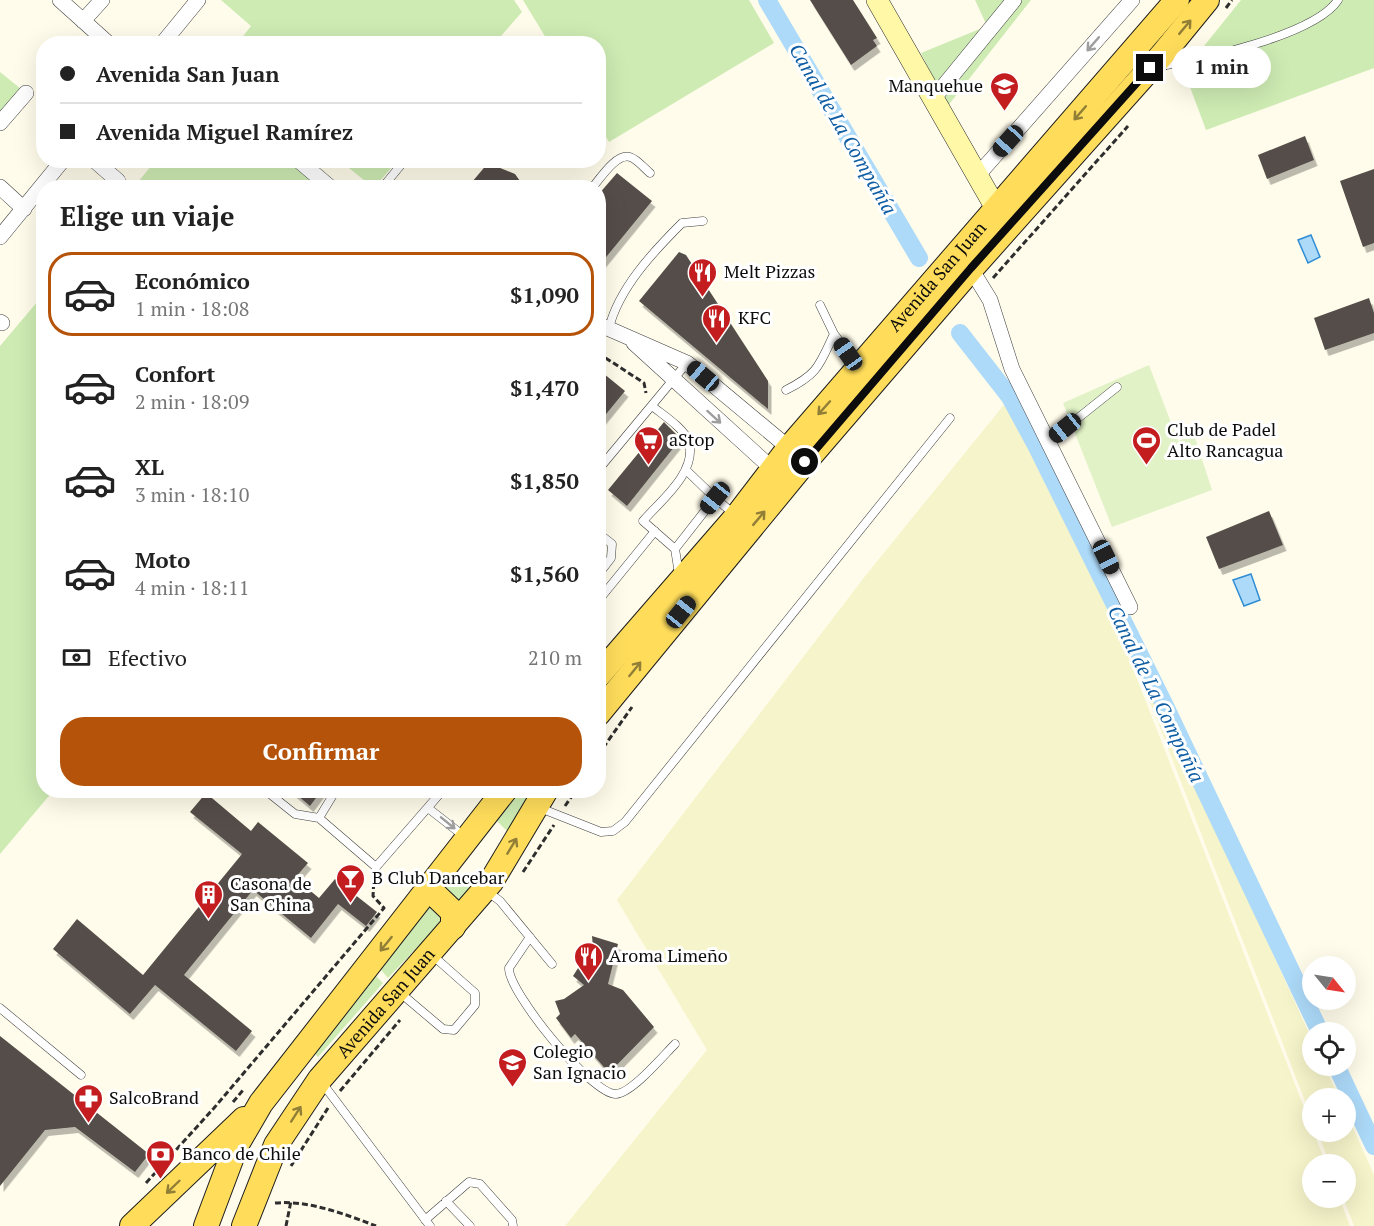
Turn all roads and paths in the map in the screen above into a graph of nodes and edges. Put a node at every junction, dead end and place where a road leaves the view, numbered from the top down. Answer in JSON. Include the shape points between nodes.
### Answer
{"nodes":[{"id":1,"x":60,"y":0,"type":"edge"},
{"id":2,"x":102,"y":0,"type":"edge"},
{"id":3,"x":198,"y":0,"type":"edge"},
{"id":4,"x":877,"y":0,"type":"edge"},
{"id":5,"x":1014,"y":0,"type":"edge"},
{"id":6,"x":1132,"y":0,"type":"edge"},
{"id":7,"x":1163,"y":0,"type":"edge"},
{"id":8,"x":1177,"y":0,"type":"edge"},
{"id":9,"x":1232,"y":0,"type":"edge"},
{"id":10,"x":1338,"y":0,"type":"edge"},
{"id":11,"x":1216,"y":4,"type":"edge"},
{"id":12,"x":83,"y":21,"type":"junction"},
{"id":13,"x":100,"y":36,"type":"edge"},
{"id":14,"x":169,"y":36,"type":"edge"},
{"id":15,"x":1150,"y":68,"type":"junction"},
{"id":16,"x":1119,"y":69,"type":"junction"},
{"id":17,"x":26,"y":93,"type":"dead end"},
{"id":18,"x":933,"y":99,"type":"junction"},
{"id":19,"x":1132,"y":121,"type":"dead end"},
{"id":20,"x":0,"y":123,"type":"edge"},
{"id":21,"x":56,"y":168,"type":"edge"},
{"id":22,"x":103,"y":168,"type":"edge"},
{"id":23,"x":308,"y":168,"type":"edge"},
{"id":24,"x":398,"y":168,"type":"edge"},
{"id":25,"x":650,"y":173,"type":"dead end"},
{"id":26,"x":977,"y":176,"type":"junction"},
{"id":27,"x":47,"y":180,"type":"edge"},
{"id":28,"x":117,"y":180,"type":"edge"},
{"id":29,"x":322,"y":180,"type":"edge"},
{"id":30,"x":389,"y":180,"type":"edge"},
{"id":31,"x":599,"y":180,"type":"edge"},
{"id":32,"x":0,"y":187,"type":"edge"},
{"id":33,"x":36,"y":193,"type":"edge"},
{"id":34,"x":24,"y":208,"type":"junction"},
{"id":35,"x":1002,"y":220,"type":"junction"},
{"id":36,"x":703,"y":221,"type":"dead end"},
{"id":37,"x":0,"y":237,"type":"edge"},
{"id":38,"x":977,"y":278,"type":"junction"},
{"id":39,"x":820,"y":305,"type":"dead end"},
{"id":40,"x":606,"y":323,"type":"edge"},
{"id":41,"x":606,"y":327,"type":"edge"},
{"id":42,"x":834,"y":334,"type":"junction"},
{"id":43,"x":625,"y":335,"type":"junction"},
{"id":44,"x":606,"y":358,"type":"edge"},
{"id":45,"x":687,"y":363,"type":"junction"},
{"id":46,"x":860,"y":369,"type":"junction"},
{"id":47,"x":673,"y":380,"type":"junction"},
{"id":48,"x":1117,"y":387,"type":"dead end"},
{"id":49,"x":786,"y":390,"type":"dead end"},
{"id":50,"x":640,"y":400,"type":"dead end"},
{"id":51,"x":652,"y":405,"type":"junction"},
{"id":52,"x":950,"y":418,"type":"dead end"},
{"id":53,"x":1048,"y":442,"type":"junction"},
{"id":54,"x":797,"y":455,"type":"junction"},
{"id":55,"x":606,"y":460,"type":"edge"},
{"id":56,"x":686,"y":470,"type":"junction"},
{"id":57,"x":781,"y":476,"type":"junction"},
{"id":58,"x":715,"y":498,"type":"junction"},
{"id":59,"x":738,"y":516,"type":"junction"},
{"id":60,"x":655,"y":531,"type":"junction"},
{"id":61,"x":606,"y":539,"type":"edge"},
{"id":62,"x":675,"y":549,"type":"junction"},
{"id":63,"x":606,"y":565,"type":"edge"},
{"id":64,"x":679,"y":581,"type":"junction"},
{"id":65,"x":606,"y":591,"type":"edge"},
{"id":66,"x":1130,"y":607,"type":"dead end"},
{"id":67,"x":606,"y":667,"type":"edge"},
{"id":68,"x":635,"y":703,"type":"dead end"},
{"id":69,"x":606,"y":704,"type":"edge"},
{"id":70,"x":606,"y":744,"type":"edge"},
{"id":71,"x":275,"y":798,"type":"edge"},
{"id":72,"x":331,"y":798,"type":"edge"},
{"id":73,"x":436,"y":798,"type":"edge"},
{"id":74,"x":499,"y":798,"type":"edge"},
{"id":75,"x":541,"y":799,"type":"edge"},
{"id":76,"x":428,"y":808,"type":"junction"},
{"id":77,"x":319,"y":819,"type":"junction"},
{"id":78,"x":467,"y":839,"type":"junction"},
{"id":79,"x":376,"y":867,"type":"junction"},
{"id":80,"x":429,"y":889,"type":"junction"},
{"id":81,"x":484,"y":890,"type":"junction"},
{"id":82,"x":453,"y":927,"type":"junction"},
{"id":83,"x":530,"y":937,"type":"junction"},
{"id":84,"x":429,"y":952,"type":"junction"},
{"id":85,"x":552,"y":964,"type":"dead end"},
{"id":86,"x":397,"y":990,"type":"junction"},
{"id":87,"x":0,"y":1008,"type":"edge"},
{"id":88,"x":675,"y":1044,"type":"dead end"},
{"id":89,"x":293,"y":1059,"type":"junction"},
{"id":90,"x":81,"y":1075,"type":"dead end"},
{"id":91,"x":320,"y":1079,"type":"junction"},
{"id":92,"x":261,"y":1103,"type":"junction"},
{"id":93,"x":142,"y":1187,"type":"dead end"},
{"id":94,"x":447,"y":1201,"type":"junction"},
{"id":95,"x":427,"y":1223,"type":"edge"},
{"id":96,"x":132,"y":1226,"type":"edge"},
{"id":97,"x":206,"y":1226,"type":"edge"},
{"id":98,"x":244,"y":1226,"type":"edge"},
{"id":99,"x":286,"y":1226,"type":"edge"},
{"id":100,"x":376,"y":1226,"type":"edge"},
{"id":101,"x":470,"y":1226,"type":"edge"},
{"id":102,"x":513,"y":1226,"type":"edge"}],
"edges":[{"from":1,"to":12,"type":"street"},
{"from":2,"to":12,"type":"street"},
{"from":3,"to":14,"type":"street"},
{"from":4,"to":18,"type":"street"},
{"from":5,"to":18,"type":"street"},
{"from":6,"to":26,"type":"street","one_way":true},
{"from":7,"to":16,"type":"main road"},
{"from":8,"to":16,"type":"main road"},
{"from":9,"to":11,"type":"path"},
{"from":10,"to":15,"type":"lane","via":[[1316,21],[1208,58]]},
{"from":15,"to":11,"type":"main road","one_way":true},
{"from":12,"to":13,"type":"street"},
{"from":15,"to":35,"type":"main road"},
{"from":16,"to":35,"type":"main road","one_way":true},
{"from":17,"to":20,"type":"street"},
{"from":18,"to":26,"type":"street"},
{"from":19,"to":38,"type":"path","via":[[1025,245]]},
{"from":21,"to":27,"type":"street"},
{"from":22,"to":28,"type":"street"},
{"from":23,"to":29,"type":"street"},
{"from":24,"to":30,"type":"lane"},
{"from":25,"to":31,"type":"lane","via":[[626,156]]},
{"from":26,"to":35,"type":"street"},
{"from":32,"to":34,"type":"street"},
{"from":33,"to":34,"type":"street"},
{"from":34,"to":37,"type":"street"},
{"from":35,"to":38,"type":"main road","name":"Avenida San Juan"},
{"from":35,"to":46,"type":"main road","name":"Avenida San Juan"},
{"from":36,"to":40,"type":"lane","via":[[682,223],[665,240]]},
{"from":38,"to":53,"type":"street","via":[[998,321],[1012,369]]},
{"from":38,"to":54,"type":"main road","name":"Avenida San Juan"},
{"from":39,"to":42,"type":"lane"},
{"from":41,"to":43,"type":"street"},
{"from":42,"to":46,"type":"lane"},
{"from":42,"to":49,"type":"lane","via":[[809,379]]},
{"from":43,"to":45,"type":"street"},
{"from":43,"to":47,"type":"street"},
{"from":44,"to":50,"type":"path","via":[[644,383],[647,392]]},
{"from":45,"to":47,"type":"lane"},
{"from":45,"to":54,"type":"street"},
{"from":46,"to":54,"type":"main road","name":"Avenida San Juan","one_way":true},
{"from":47,"to":51,"type":"lane"},
{"from":47,"to":57,"type":"street","one_way":true},
{"from":48,"to":53,"type":"lane"},
{"from":51,"to":55,"type":"lane"},
{"from":51,"to":56,"type":"lane","via":[[688,441]]},
{"from":52,"to":75,"type":"lane","via":[[625,822],[613,831],[601,832]]},
{"from":53,"to":66,"type":"street"},
{"from":54,"to":57,"type":"main road","name":"Avenida San Juan"},
{"from":56,"to":58,"type":"lane"},
{"from":56,"to":60,"type":"lane","via":[[643,521]]},
{"from":57,"to":59,"type":"main road","name":"Avenida San Juan"},
{"from":69,"to":57,"type":"main road","name":"Avenida San Juan","one_way":true},
{"from":58,"to":59,"type":"lane"},
{"from":58,"to":62,"type":"lane"},
{"from":59,"to":64,"type":"main road","name":"Avenida San Juan"},
{"from":60,"to":62,"type":"lane"},
{"from":60,"to":65,"type":"lane"},
{"from":61,"to":63,"type":"lane","via":[[612,544]]},
{"from":62,"to":64,"type":"lane"},
{"from":64,"to":67,"type":"main road","name":"Avenida San Juan"},
{"from":68,"to":70,"type":"path"},
{"from":71,"to":77,"type":"lane","via":[[295,814]]},
{"from":72,"to":77,"type":"lane"},
{"from":73,"to":76,"type":"lane"},
{"from":74,"to":78,"type":"main road","name":"Avenida San Juan"},
{"from":81,"to":75,"type":"main road","name":"Avenida San Juan","one_way":true},
{"from":76,"to":78,"type":"lane","one_way":true},
{"from":76,"to":79,"type":"lane"},
{"from":77,"to":79,"type":"lane"},
{"from":78,"to":80,"type":"main road","name":"Avenida San Juan"},
{"from":79,"to":93,"type":"path","via":[[373,896],[384,908]]},
{"from":80,"to":82,"type":"main road","via":[[453,912]]},
{"from":80,"to":89,"type":"main road","name":"Avenida San Juan","one_way":true},
{"from":81,"to":82,"type":"main road","name":"Avenida San Juan"},
{"from":81,"to":83,"type":"lane","via":[[500,901]]},
{"from":82,"to":84,"type":"main road","name":"Avenida San Juan"},
{"from":83,"to":85,"type":"lane"},
{"from":83,"to":88,"type":"lane","via":[[509,968],[511,981],[550,1036],[601,1089],[612,1094],[627,1091]]},
{"from":84,"to":86,"type":"main road","name":"Avenida San Juan"},
{"from":84,"to":86,"type":"lane","via":[[474,993],[475,1005],[454,1030],[443,1029]]},
{"from":86,"to":91,"type":"main road","name":"Avenida San Juan"},
{"from":87,"to":90,"type":"lane"},
{"from":89,"to":91,"type":"main road","via":[[295,1067],[306,1077]]},
{"from":89,"to":92,"type":"main road","name":"Avenida San Juan"},
{"from":91,"to":95,"type":"lane"},
{"from":98,"to":91,"type":"main road","name":"Avenida San Juan","one_way":true,"via":[[276,1145]]},
{"from":92,"to":96,"type":"main road","one_way":true},
{"from":92,"to":97,"type":"main road","name":"Avenida San Juan","via":[[236,1146]]},
{"from":94,"to":95,"type":"lane"},
{"from":94,"to":101,"type":"lane"},
{"from":94,"to":102,"type":"lane","via":[[474,1181],[512,1220]]},
{"from":99,"to":100,"type":"path","via":[[291,1202]]}]}
